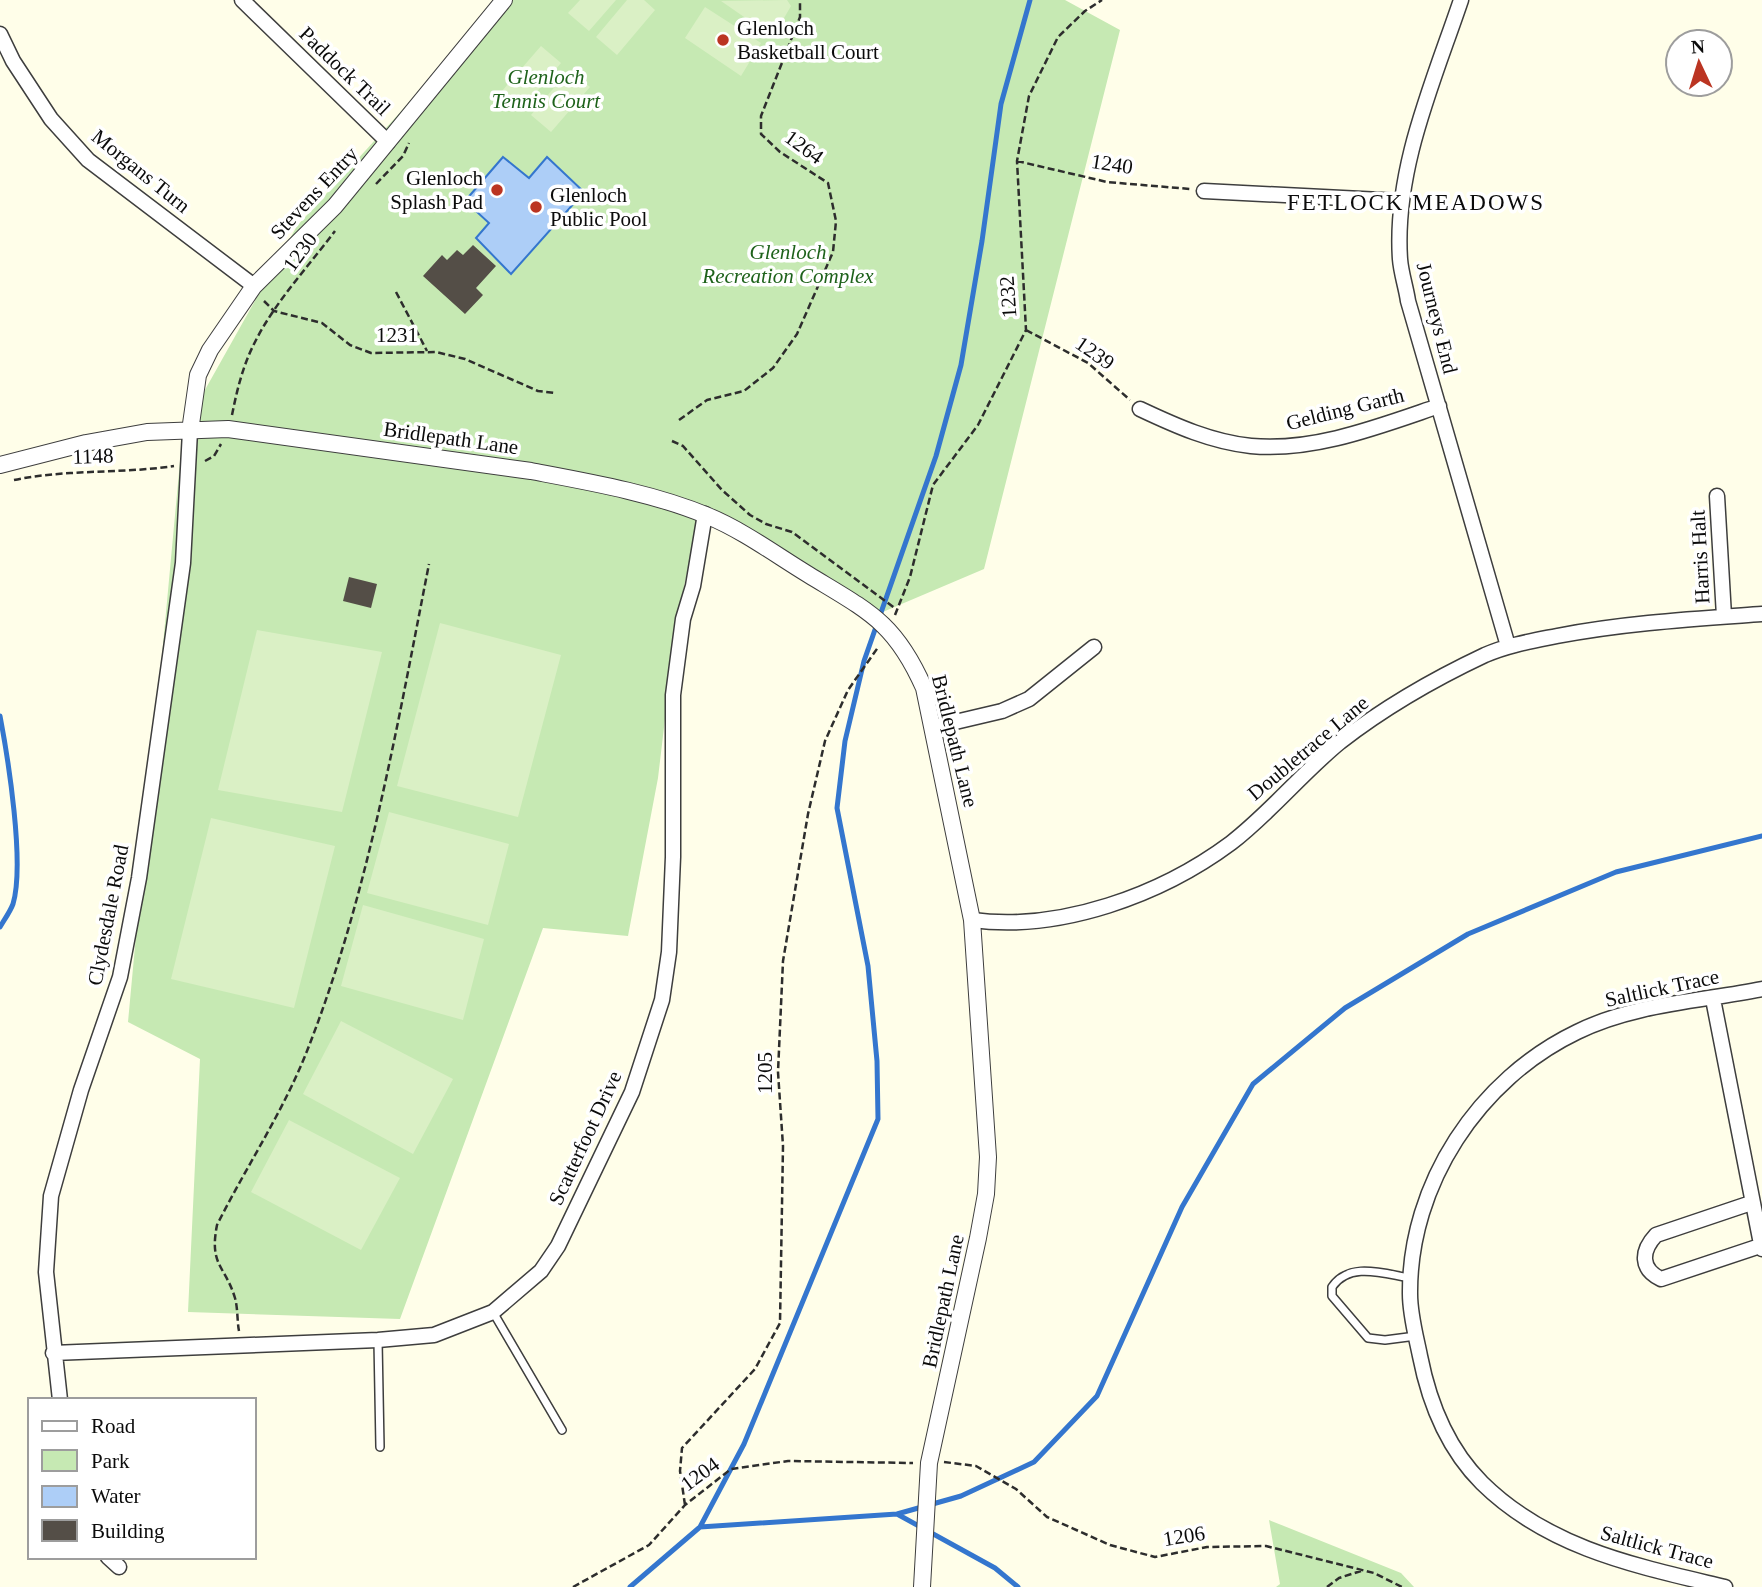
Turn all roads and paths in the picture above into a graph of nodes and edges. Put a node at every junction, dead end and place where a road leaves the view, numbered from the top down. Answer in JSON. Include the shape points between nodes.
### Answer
{"nodes":[{"id":1,"x":242,"y":0,"type":"edge"},
{"id":2,"x":504,"y":0,"type":"edge"},
{"id":3,"x":800,"y":0,"type":"edge"},
{"id":4,"x":1102,"y":0,"type":"edge"},
{"id":5,"x":1461,"y":0,"type":"edge"},
{"id":6,"x":0,"y":34,"type":"edge"},
{"id":7,"x":388,"y":142,"type":"junction"},
{"id":8,"x":409,"y":143,"type":"dead end"},
{"id":9,"x":1017,"y":161,"type":"junction"},
{"id":10,"x":375,"y":185,"type":"dead end"},
{"id":11,"x":1204,"y":191,"type":"joint"},
{"id":12,"x":1401,"y":201,"type":"junction"},
{"id":13,"x":337,"y":228,"type":"dead end"},
{"id":14,"x":252,"y":288,"type":"junction"},
{"id":15,"x":396,"y":292,"type":"dead end"},
{"id":16,"x":274,"y":311,"type":"junction"},
{"id":17,"x":1026,"y":330,"type":"junction"},
{"id":18,"x":427,"y":351,"type":"junction"},
{"id":19,"x":555,"y":393,"type":"dead end"},
{"id":20,"x":1439,"y":406,"type":"junction"},
{"id":21,"x":1140,"y":409,"type":"joint"},
{"id":22,"x":679,"y":420,"type":"dead end"},
{"id":23,"x":228,"y":429,"type":"junction"},
{"id":24,"x":190,"y":431,"type":"junction"},
{"id":25,"x":672,"y":441,"type":"dead end"},
{"id":26,"x":0,"y":465,"type":"edge"},
{"id":27,"x":188,"y":465,"type":"junction"},
{"id":28,"x":10,"y":480,"type":"dead end"},
{"id":29,"x":1717,"y":496,"type":"dead end"},
{"id":30,"x":705,"y":514,"type":"junction"},
{"id":31,"x":429,"y":564,"type":"dead end"},
{"id":32,"x":897,"y":610,"type":"junction"},
{"id":33,"x":1762,"y":614,"type":"edge"},
{"id":34,"x":1724,"y":616,"type":"junction"},
{"id":35,"x":879,"y":621,"type":"junction"},
{"id":36,"x":1508,"y":646,"type":"junction"},
{"id":37,"x":1094,"y":647,"type":"dead end"},
{"id":38,"x":934,"y":727,"type":"junction"},
{"id":39,"x":972,"y":920,"type":"junction"},
{"id":40,"x":1762,"y":989,"type":"edge"},
{"id":41,"x":1713,"y":999,"type":"junction"},
{"id":42,"x":1751,"y":1203,"type":"junction"},
{"id":43,"x":1761,"y":1248,"type":"edge"},
{"id":44,"x":1411,"y":1278,"type":"junction"},
{"id":45,"x":493,"y":1312,"type":"junction"},
{"id":46,"x":1416,"y":1336,"type":"junction"},
{"id":47,"x":378,"y":1340,"type":"junction"},
{"id":48,"x":243,"y":1345,"type":"junction"},
{"id":49,"x":53,"y":1353,"type":"junction"},
{"id":50,"x":60,"y":1398,"type":"edge"},
{"id":51,"x":562,"y":1430,"type":"dead end"},
{"id":52,"x":380,"y":1447,"type":"dead end"},
{"id":53,"x":945,"y":1462,"type":"dead end"},
{"id":54,"x":915,"y":1463,"type":"dead end"},
{"id":55,"x":685,"y":1505,"type":"junction"},
{"id":56,"x":1363,"y":1570,"type":"junction"},
{"id":57,"x":573,"y":1587,"type":"edge"},
{"id":58,"x":922,"y":1587,"type":"edge"},
{"id":59,"x":1326,"y":1587,"type":"edge"},
{"id":60,"x":1402,"y":1587,"type":"edge"},
{"id":61,"x":1726,"y":1587,"type":"edge"}],
"edges":[{"from":1,"to":7,"type":"street","name":"Paddock Trail"},
{"from":2,"to":7,"type":"street","name":"Stevens Entry"},
{"from":3,"to":22,"type":"path","name":"1264","via":[[800,16],[761,116],[761,134],[828,183],[836,221],[833,252],[797,334],[773,368],[744,391],[707,400]]},
{"from":4,"to":9,"type":"path","name":"1232","via":[[1058,37],[1029,96]]},
{"from":5,"to":12,"type":"street","name":"Journeys End","via":[[1413,143]]},
{"from":6,"to":14,"type":"street","name":"Morgans Turn","via":[[51,119],[88,160]]},
{"from":7,"to":14,"type":"street","name":"Stevens Entry","via":[[335,206]]},
{"from":8,"to":10,"type":"path","via":[[403,156]]},
{"from":9,"to":11,"type":"path","name":"1240","via":[[1107,182]]},
{"from":9,"to":17,"type":"path","name":"1232"},
{"from":11,"to":12,"type":"street"},
{"from":12,"to":20,"type":"street","name":"Journeys End","via":[[1400,260]]},
{"from":13,"to":16,"type":"path","name":"1230"},
{"from":14,"to":16,"type":"path","name":"1231"},
{"from":14,"to":24,"type":"street","name":"Stevens Entry","via":[[198,375]]},
{"from":15,"to":18,"type":"path"},
{"from":16,"to":18,"type":"path","name":"1231","via":[[322,323],[350,345],[371,353]]},
{"from":16,"to":23,"type":"path","name":"1230","via":[[240,378]]},
{"from":17,"to":21,"type":"path","name":"1239","via":[[1088,363]]},
{"from":17,"to":32,"type":"path","name":"1232","via":[[978,425],[933,485]]},
{"from":18,"to":19,"type":"path","name":"1231","via":[[465,359],[538,391]]},
{"from":20,"to":21,"type":"street","name":"Gelding Garth","via":[[1301,446],[1268,447],[1199,434]]},
{"from":20,"to":36,"type":"street","name":"Journeys End"},
{"from":23,"to":24,"type":"street","name":"Bridlepath Lane"},
{"from":23,"to":27,"type":"path","name":"1230","via":[[214,456]]},
{"from":23,"to":30,"type":"street","name":"Bridlepath Lane","via":[[531,471]]},
{"from":24,"to":26,"type":"street","name":"Bridlepath Lane","via":[[147,432]]},
{"from":24,"to":27,"type":"street","name":"Clydesdale Road"},
{"from":25,"to":32,"type":"path","via":[[683,446],[750,515],[792,532]]},
{"from":27,"to":28,"type":"path","name":"1148","via":[[140,471],[80,470]]},
{"from":27,"to":49,"type":"street","name":"Clydesdale Road","via":[[179,598],[139,878],[120,976],[51,1196],[46,1272]]},
{"from":29,"to":34,"type":"street","name":"Harris Halt"},
{"from":30,"to":35,"type":"street","name":"Bridlepath Lane"},
{"from":30,"to":45,"type":"street","name":"Scatterfoot Drive","via":[[673,695],[673,857],[662,1000],[632,1092],[558,1246],[541,1271]]},
{"from":31,"to":48,"type":"path","via":[[396,733],[338,965],[305,1054],[217,1225],[213,1246],[218,1268],[234,1298]]},
{"from":32,"to":35,"type":"path","name":"1232"},
{"from":33,"to":34,"type":"street","name":"Doubletrace Lane"},
{"from":34,"to":36,"type":"street","name":"Doubletrace Lane","via":[[1601,628]]},
{"from":35,"to":38,"type":"street","name":"Bridlepath Lane","via":[[908,653]]},
{"from":35,"to":55,"type":"path","name":"1205","via":[[825,741],[788,925],[778,1072],[783,1146],[780,1323],[755,1369],[682,1448]]},
{"from":36,"to":39,"type":"street","name":"Doubletrace Lane","via":[[1420,688],[1378,714],[1338,744],[1232,842],[1166,881],[1109,905],[1060,916],[1011,922]]},
{"from":37,"to":38,"type":"street","via":[[1029,699],[1002,712]]},
{"from":38,"to":39,"type":"street","name":"Bridlepath Lane"},
{"from":39,"to":58,"type":"street","name":"Bridlepath Lane","via":[[987,1126],[986,1194],[929,1463]]},
{"from":40,"to":41,"type":"street","name":"Saltlick Trace"},
{"from":41,"to":42,"type":"street"},
{"from":41,"to":44,"type":"street","name":"Saltlick Trace","via":[[1600,1022],[1556,1043],[1516,1072],[1465,1126],[1439,1167],[1416,1231]]},
{"from":42,"to":43,"type":"street"},
{"from":42,"to":43,"type":"street","via":[[1656,1235],[1645,1247],[1644,1258],[1651,1274],[1661,1279]]},
{"from":44,"to":46,"type":"street","name":"Saltlick Trace"},
{"from":44,"to":46,"type":"lane","via":[[1356,1271],[1339,1278],[1332,1296],[1368,1338]]},
{"from":45,"to":47,"type":"street","name":"Scatterfoot Drive","via":[[434,1335]]},
{"from":45,"to":51,"type":"lane"},
{"from":46,"to":61,"type":"street","name":"Saltlick Trace","via":[[1440,1422],[1469,1468],[1500,1498],[1577,1547]]},
{"from":47,"to":48,"type":"street","name":"Scatterfoot Drive"},
{"from":47,"to":52,"type":"lane"},
{"from":48,"to":49,"type":"street","name":"Scatterfoot Drive"},
{"from":49,"to":50,"type":"street","name":"Clydesdale Road"},
{"from":53,"to":56,"type":"path","name":"1206","via":[[976,1466],[1016,1489],[1047,1517],[1110,1545],[1155,1557],[1207,1547],[1266,1546]]},
{"from":54,"to":55,"type":"path","name":"1204","via":[[788,1461],[731,1469]]},
{"from":55,"to":57,"type":"path","name":"1204","via":[[649,1545]]},
{"from":56,"to":59,"type":"path"},
{"from":56,"to":60,"type":"path","name":"1206"}]}
